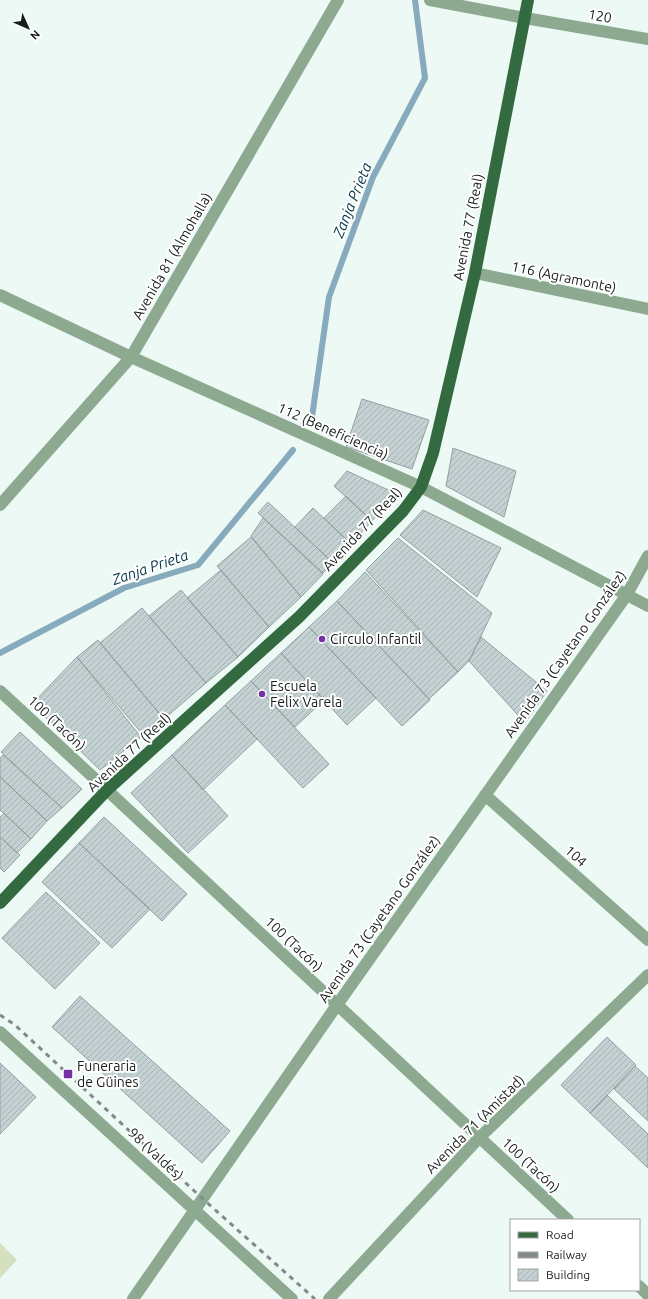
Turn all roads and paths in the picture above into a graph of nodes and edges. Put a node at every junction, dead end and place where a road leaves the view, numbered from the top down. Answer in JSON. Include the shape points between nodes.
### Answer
{"nodes":[{"id":1,"x":338,"y":0,"type":"edge"},
{"id":2,"x":430,"y":0,"type":"edge"},
{"id":3,"x":528,"y":0,"type":"edge"},
{"id":4,"x":525,"y":18,"type":"junction"},
{"id":5,"x":648,"y":39,"type":"edge"},
{"id":6,"x":475,"y":273,"type":"junction"},
{"id":7,"x":0,"y":295,"type":"edge"},
{"id":8,"x":648,"y":309,"type":"edge"},
{"id":9,"x":131,"y":357,"type":"junction"},
{"id":10,"x":421,"y":487,"type":"junction"},
{"id":11,"x":0,"y":505,"type":"edge"},
{"id":12,"x":648,"y":556,"type":"edge"},
{"id":13,"x":626,"y":596,"type":"junction"},
{"id":14,"x":648,"y":606,"type":"edge"},
{"id":15,"x":0,"y":691,"type":"edge"},
{"id":16,"x":108,"y":790,"type":"junction"},
{"id":17,"x":485,"y":795,"type":"junction"},
{"id":18,"x":0,"y":903,"type":"edge"},
{"id":19,"x":648,"y":940,"type":"edge"},
{"id":20,"x":648,"y":975,"type":"edge"},
{"id":21,"x":337,"y":1005,"type":"junction"},
{"id":22,"x":0,"y":1032,"type":"edge"},
{"id":23,"x":479,"y":1138,"type":"junction"},
{"id":24,"x":194,"y":1210,"type":"junction"},
{"id":25,"x":567,"y":1219,"type":"edge"},
{"id":26,"x":640,"y":1287,"type":"edge"},
{"id":27,"x":648,"y":1295,"type":"edge"},
{"id":28,"x":133,"y":1299,"type":"edge"},
{"id":29,"x":292,"y":1299,"type":"edge"},
{"id":30,"x":329,"y":1299,"type":"edge"}],
"edges":[{"from":1,"to":9,"type":"street","name":"Avenida 81 (Almohalla)"},
{"from":2,"to":4,"type":"street","name":"120"},
{"from":3,"to":4,"type":"main road","name":"Avenida 77 (Real)"},
{"from":4,"to":5,"type":"street","name":"120"},
{"from":4,"to":6,"type":"main road","name":"Avenida 77 (Real)"},
{"from":6,"to":8,"type":"street","name":"116 (Agramonte)"},
{"from":6,"to":10,"type":"main road","name":"Avenida 77 (Real)","via":[[433,453]]},
{"from":7,"to":9,"type":"street","name":"112 (Beneficiencia)"},
{"from":9,"to":10,"type":"street","name":"112 (Beneficiencia)"},
{"from":9,"to":11,"type":"street","name":"Avenida 81 (Almohalla)"},
{"from":10,"to":13,"type":"street","name":"112 (Beneficiencia)"},
{"from":10,"to":16,"type":"main road","name":"Avenida 77 (Real)","via":[[403,511],[299,617]]},
{"from":12,"to":13,"type":"street","name":"Avenida 73 (Cayetano González)"},
{"from":13,"to":14,"type":"street","name":"112 (Beneficiencia)"},
{"from":13,"to":17,"type":"street","name":"Avenida 73 (Cayetano González)"},
{"from":15,"to":16,"type":"street","name":"100 (Tacón)"},
{"from":16,"to":18,"type":"main road","name":"Avenida 77 (Real)"},
{"from":16,"to":21,"type":"street","name":"100 (Tacón)"},
{"from":17,"to":19,"type":"street","name":"104"},
{"from":17,"to":21,"type":"street","name":"Avenida 73 (Cayetano González)"},
{"from":20,"to":23,"type":"street","name":"Avenida 71 (Amistad)"},
{"from":21,"to":23,"type":"street","name":"100 (Tacón)"},
{"from":21,"to":24,"type":"street","name":"Avenida 73 (Cayetano González)"},
{"from":22,"to":24,"type":"street","name":"98 (Valdés)"},
{"from":23,"to":25,"type":"street","name":"100 (Tacón)"},
{"from":23,"to":30,"type":"street","name":"Avenida 71 (Amistad)"},
{"from":24,"to":28,"type":"street","name":"Avenida 73 (Cayetano González)"},
{"from":24,"to":29,"type":"street","name":"98 (Valdés)"},
{"from":26,"to":27,"type":"street"}]}
